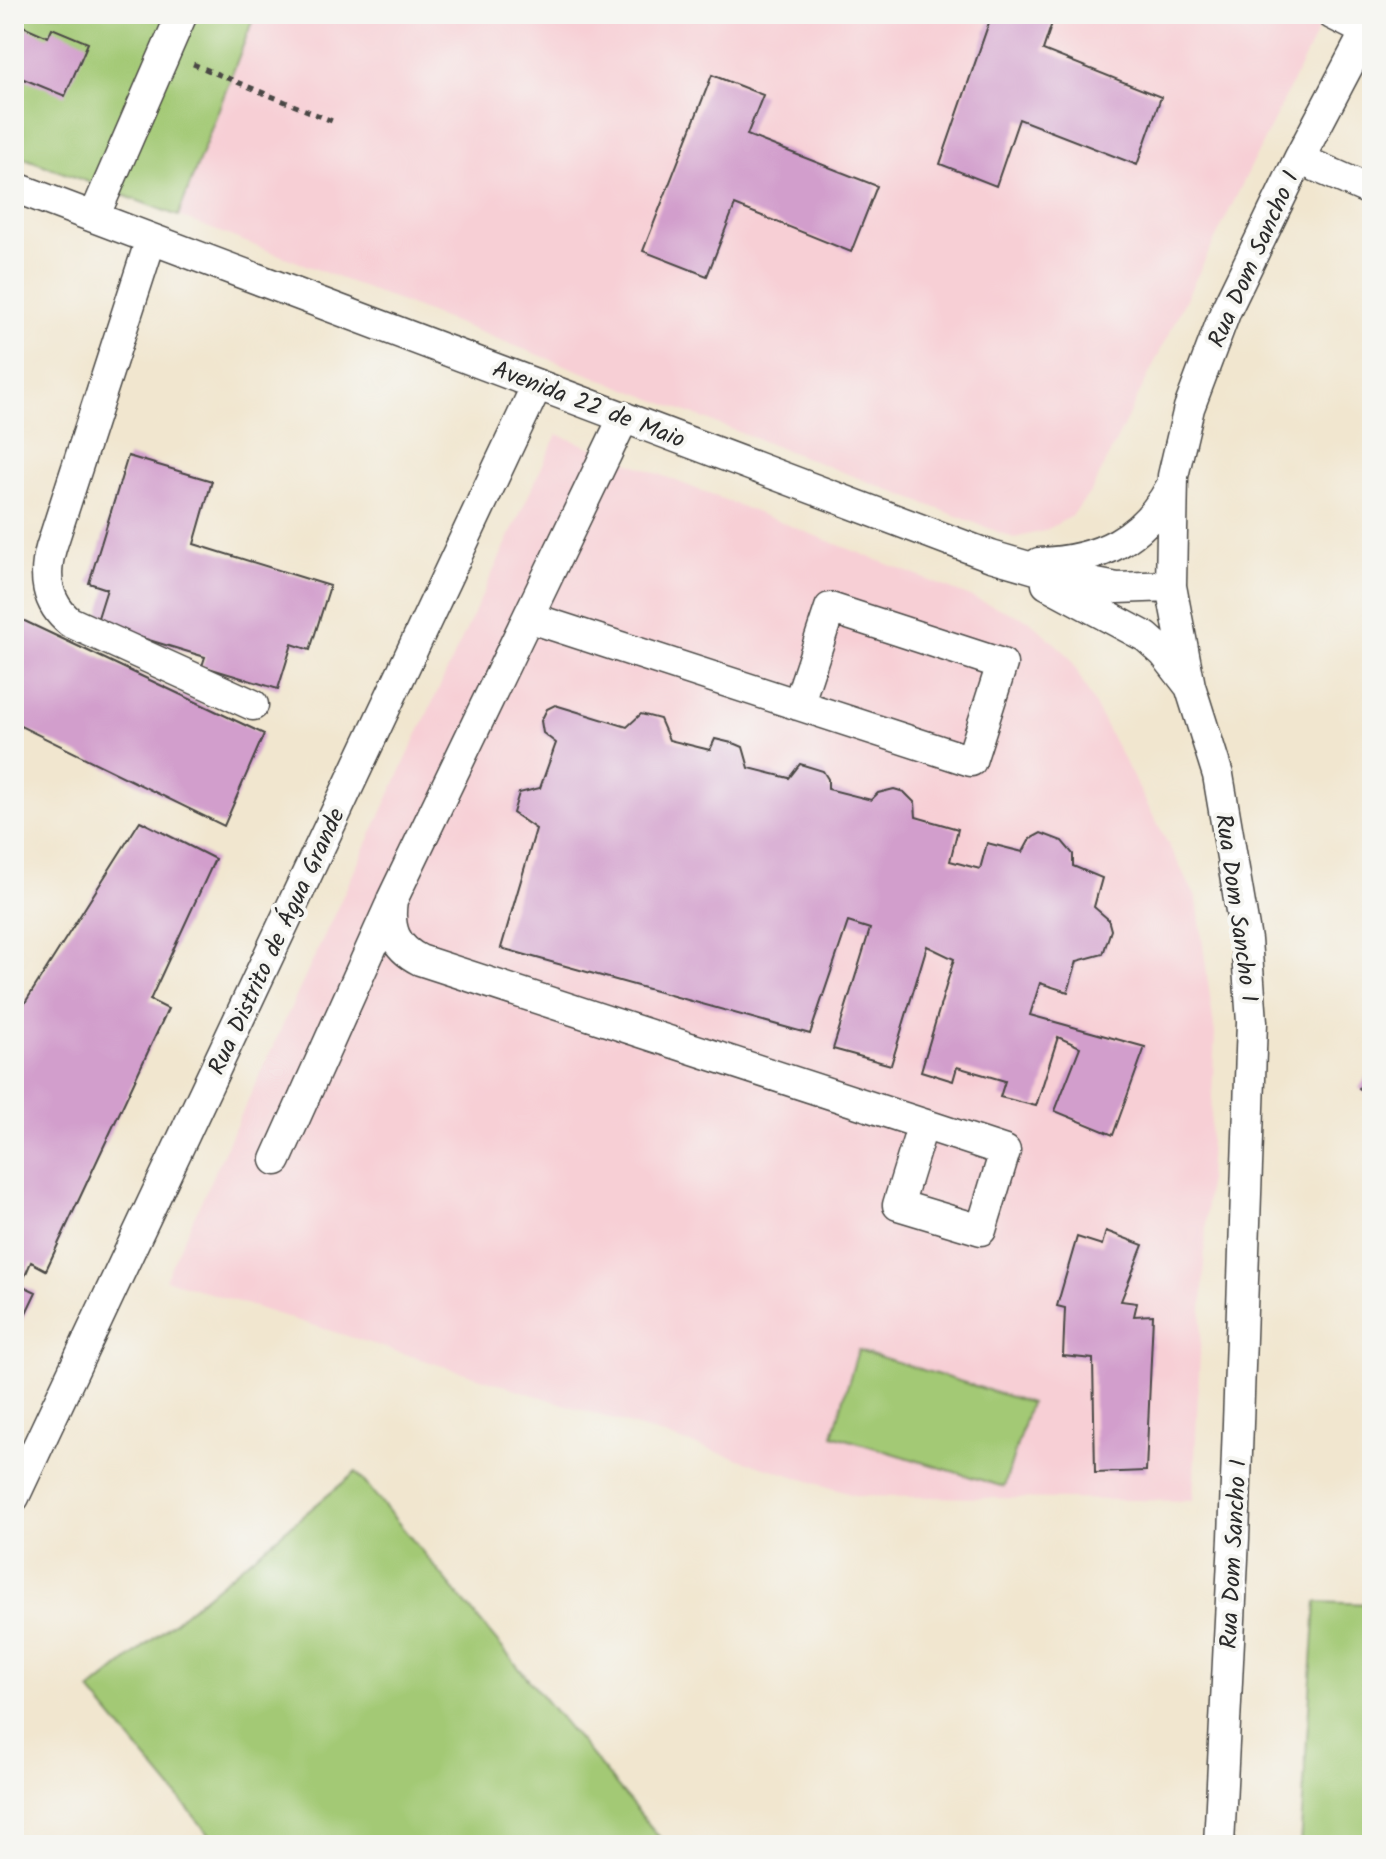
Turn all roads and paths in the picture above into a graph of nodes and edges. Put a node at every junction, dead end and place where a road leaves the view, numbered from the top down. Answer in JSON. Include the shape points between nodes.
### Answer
{"nodes":[{"id":1,"x":182,"y":14,"type":"edge"},
{"id":2,"x":1332,"y":14,"type":"edge"},
{"id":3,"x":1369,"y":25,"type":"edge"},
{"id":4,"x":165,"y":53,"type":"junction"},
{"id":5,"x":332,"y":121,"type":"dead end"},
{"id":6,"x":1299,"y":159,"type":"junction"},
{"id":7,"x":14,"y":187,"type":"edge"},
{"id":8,"x":1372,"y":191,"type":"edge"},
{"id":9,"x":94,"y":217,"type":"junction"},
{"id":10,"x":151,"y":239,"type":"junction"},
{"id":11,"x":537,"y":385,"type":"junction"},
{"id":12,"x":624,"y":417,"type":"junction"},
{"id":13,"x":1173,"y":483,"type":"junction"},
{"id":14,"x":1019,"y":564,"type":"junction"},
{"id":15,"x":1171,"y":586,"type":"junction"},
{"id":16,"x":528,"y":617,"type":"junction"},
{"id":17,"x":1190,"y":686,"type":"junction"},
{"id":18,"x":253,"y":705,"type":"dead end"},
{"id":19,"x":798,"y":705,"type":"junction"},
{"id":20,"x":392,"y":900,"type":"junction"},
{"id":21,"x":923,"y":1124,"type":"dead end"},
{"id":22,"x":276,"y":1160,"type":"dead end"},
{"id":23,"x":14,"y":1497,"type":"edge"},
{"id":24,"x":1219,"y":1845,"type":"edge"}],
"edges":[{"from":1,"to":4,"type":"street"},
{"from":2,"to":3,"type":"street"},
{"from":3,"to":6,"type":"street","name":"Rua Dom Sancho I"},
{"from":4,"to":5,"type":"path"},
{"from":4,"to":9,"type":"street"},
{"from":6,"to":8,"type":"street"},
{"from":6,"to":13,"type":"street","name":"Rua Dom Sancho I","via":[[1226,310],[1189,408]]},
{"from":7,"to":9,"type":"street","name":"Avenida 22 de Maio"},
{"from":9,"to":10,"type":"street","name":"Avenida 22 de Maio"},
{"from":10,"to":11,"type":"street","name":"Avenida 22 de Maio"},
{"from":10,"to":18,"type":"street","via":[[51,548],[47,584],[53,605],[70,622]]},
{"from":11,"to":12,"type":"street","name":"Avenida 22 de Maio"},
{"from":11,"to":23,"type":"street","name":"Rua Distrito de Água Grande"},
{"from":12,"to":14,"type":"street","name":"Avenida 22 de Maio"},
{"from":12,"to":16,"type":"street"},
{"from":13,"to":14,"type":"street","via":[[1160,509],[1122,543],[1066,562]]},
{"from":13,"to":15,"type":"street","name":"Rua Dom Sancho I"},
{"from":14,"to":15,"type":"street","name":"Avenida 22 de Maio","via":[[1117,588]]},
{"from":14,"to":17,"type":"street","via":[[1053,589],[1146,637]]},
{"from":15,"to":17,"type":"street","name":"Rua Dom Sancho I"},
{"from":16,"to":19,"type":"street"},
{"from":16,"to":20,"type":"street"},
{"from":17,"to":24,"type":"street","name":"Rua Dom Sancho I","via":[[1218,775],[1246,940],[1252,1022]]},
{"from":19,"to":19,"type":"street","via":[[971,761],[1002,664],[830,608]]},
{"from":20,"to":21,"type":"street","via":[[395,939],[420,960]]},
{"from":20,"to":22,"type":"street"}]}
